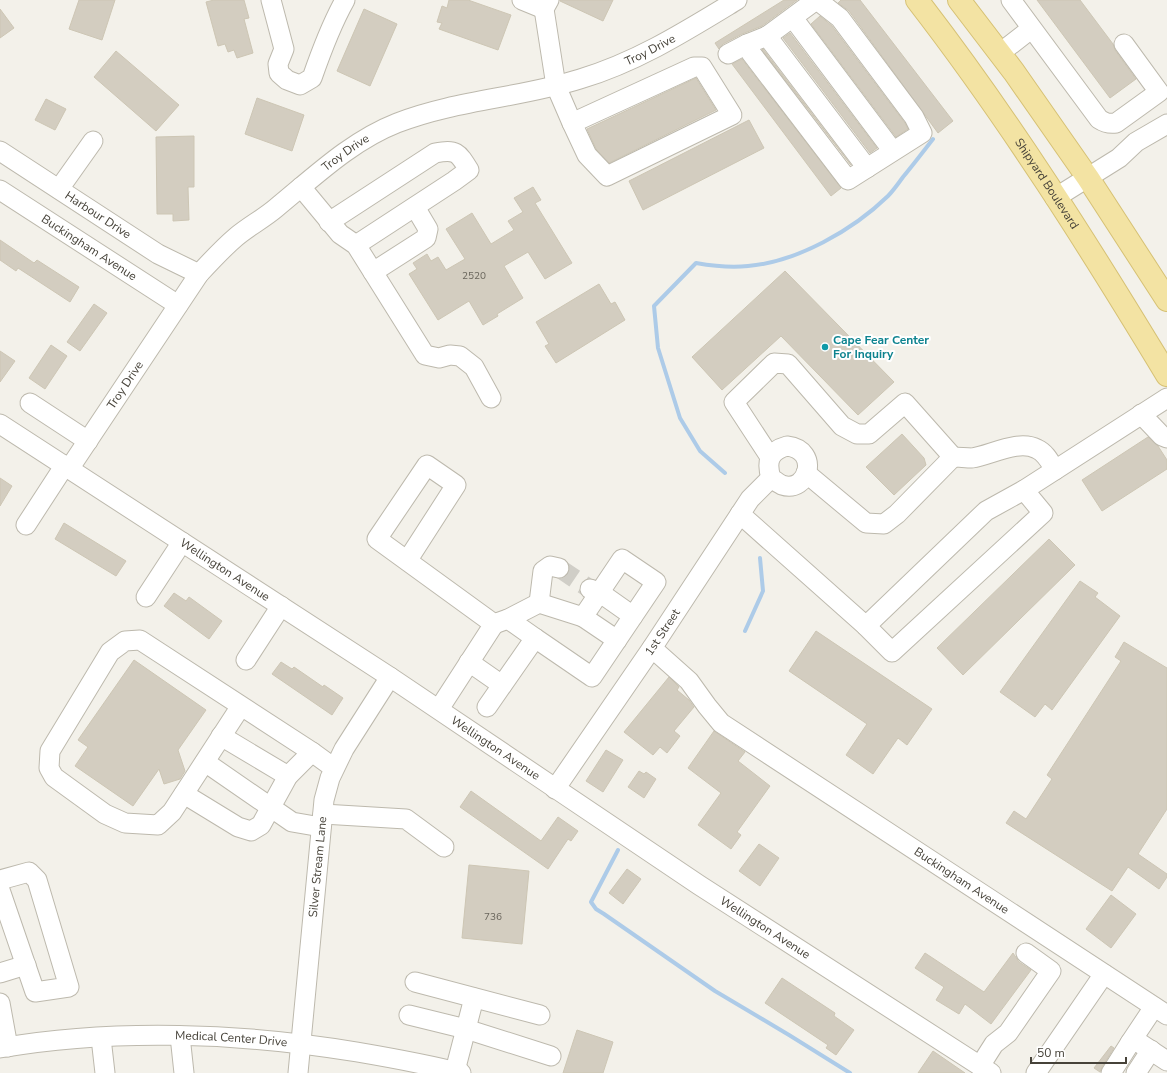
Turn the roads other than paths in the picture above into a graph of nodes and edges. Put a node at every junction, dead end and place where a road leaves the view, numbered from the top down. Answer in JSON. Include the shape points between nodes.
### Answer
{"nodes":[{"id":1,"x":271,"y":0,"type":"edge"},
{"id":2,"x":345,"y":0,"type":"edge"},
{"id":3,"x":522,"y":0,"type":"edge"},
{"id":4,"x":737,"y":0,"type":"edge"},
{"id":5,"x":816,"y":0,"type":"edge"},
{"id":6,"x":917,"y":0,"type":"edge"},
{"id":7,"x":959,"y":0,"type":"edge"},
{"id":8,"x":1011,"y":0,"type":"edge"},
{"id":9,"x":547,"y":5,"type":"edge"},
{"id":10,"x":793,"y":18,"type":"junction"},
{"id":11,"x":1032,"y":28,"type":"junction"},
{"id":12,"x":767,"y":36,"type":"junction"},
{"id":13,"x":747,"y":44,"type":"junction"},
{"id":14,"x":1124,"y":44,"type":"dead end"},
{"id":15,"x":1000,"y":53,"type":"junction"},
{"id":16,"x":728,"y":54,"type":"dead end"},
{"id":17,"x":556,"y":86,"type":"junction"},
{"id":18,"x":572,"y":123,"type":"junction"},
{"id":19,"x":1167,"y":124,"type":"edge"},
{"id":20,"x":93,"y":141,"type":"dead end"},
{"id":21,"x":0,"y":151,"type":"edge"},
{"id":22,"x":890,"y":152,"type":"junction"},
{"id":23,"x":867,"y":168,"type":"junction"},
{"id":24,"x":1088,"y":178,"type":"junction"},
{"id":25,"x":301,"y":187,"type":"junction"},
{"id":26,"x":59,"y":189,"type":"junction"},
{"id":27,"x":0,"y":190,"type":"edge"},
{"id":28,"x":1055,"y":198,"type":"junction"},
{"id":29,"x":415,"y":207,"type":"junction"},
{"id":30,"x":329,"y":222,"type":"junction"},
{"id":31,"x":356,"y":245,"type":"junction"},
{"id":32,"x":373,"y":272,"type":"junction"},
{"id":33,"x":199,"y":274,"type":"junction"},
{"id":34,"x":1167,"y":300,"type":"edge"},
{"id":35,"x":178,"y":305,"type":"junction"},
{"id":36,"x":1167,"y":375,"type":"edge"},
{"id":37,"x":491,"y":398,"type":"dead end"},
{"id":38,"x":1167,"y":398,"type":"edge"},
{"id":39,"x":30,"y":403,"type":"dead end"},
{"id":40,"x":1141,"y":414,"type":"junction"},
{"id":41,"x":0,"y":424,"type":"edge"},
{"id":42,"x":1167,"y":438,"type":"edge"},
{"id":43,"x":88,"y":441,"type":"junction"},
{"id":44,"x":770,"y":457,"type":"junction"},
{"id":45,"x":953,"y":457,"type":"junction"},
{"id":46,"x":67,"y":467,"type":"junction"},
{"id":47,"x":1055,"y":470,"type":"junction"},
{"id":48,"x":806,"y":474,"type":"junction"},
{"id":49,"x":771,"y":478,"type":"junction"},
{"id":50,"x":1024,"y":490,"type":"junction"},
{"id":51,"x":740,"y":514,"type":"junction"},
{"id":52,"x":26,"y":525,"type":"dead end"},
{"id":53,"x":182,"y":542,"type":"junction"},
{"id":54,"x":407,"y":561,"type":"junction"},
{"id":55,"x":559,"y":568,"type":"dead end"},
{"id":56,"x":595,"y":590,"type":"junction"},
{"id":57,"x":146,"y":597,"type":"dead end"},
{"id":58,"x":539,"y":603,"type":"junction"},
{"id":59,"x":281,"y":606,"type":"junction"},
{"id":60,"x":633,"y":616,"type":"junction"},
{"id":61,"x":583,"y":617,"type":"junction"},
{"id":62,"x":501,"y":622,"type":"junction"},
{"id":63,"x":866,"y":626,"type":"junction"},
{"id":64,"x":535,"y":638,"type":"junction"},
{"id":65,"x":617,"y":640,"type":"junction"},
{"id":66,"x":652,"y":648,"type":"junction"},
{"id":67,"x":246,"y":660,"type":"dead end"},
{"id":68,"x":469,"y":662,"type":"junction"},
{"id":69,"x":390,"y":677,"type":"junction"},
{"id":70,"x":502,"y":685,"type":"junction"},
{"id":71,"x":241,"y":706,"type":"junction"},
{"id":72,"x":487,"y":707,"type":"dead end"},
{"id":73,"x":439,"y":709,"type":"junction"},
{"id":74,"x":221,"y":736,"type":"junction"},
{"id":75,"x":312,"y":752,"type":"junction"},
{"id":76,"x":205,"y":762,"type":"junction"},
{"id":77,"x":334,"y":768,"type":"junction"},
{"id":78,"x":288,"y":776,"type":"junction"},
{"id":79,"x":555,"y":789,"type":"junction"},
{"id":80,"x":184,"y":794,"type":"junction"},
{"id":81,"x":272,"y":808,"type":"junction"},
{"id":82,"x":322,"y":821,"type":"junction"},
{"id":83,"x":444,"y":847,"type":"dead end"},
{"id":84,"x":0,"y":880,"type":"edge"},
{"id":85,"x":0,"y":890,"type":"edge"},
{"id":86,"x":1026,"y":953,"type":"dead end"},
{"id":87,"x":26,"y":965,"type":"junction"},
{"id":88,"x":0,"y":973,"type":"edge"},
{"id":89,"x":1104,"y":974,"type":"junction"},
{"id":90,"x":415,"y":982,"type":"dead end"},
{"id":91,"x":474,"y":998,"type":"junction"},
{"id":92,"x":0,"y":1002,"type":"edge"},
{"id":93,"x":1161,"y":1011,"type":"edge"},
{"id":94,"x":409,"y":1015,"type":"dead end"},
{"id":95,"x":540,"y":1015,"type":"dead end"},
{"id":96,"x":466,"y":1029,"type":"junction"},
{"id":97,"x":180,"y":1036,"type":"junction"},
{"id":98,"x":101,"y":1038,"type":"junction"},
{"id":99,"x":1130,"y":1043,"type":"junction"},
{"id":100,"x":302,"y":1044,"type":"junction"},
{"id":101,"x":4,"y":1047,"type":"edge"},
{"id":102,"x":1151,"y":1050,"type":"junction"},
{"id":103,"x":551,"y":1056,"type":"dead end"},
{"id":104,"x":1167,"y":1061,"type":"edge"},
{"id":105,"x":985,"y":1069,"type":"edge"},
{"id":106,"x":458,"y":1072,"type":"edge"},
{"id":107,"x":105,"y":1073,"type":"edge"},
{"id":108,"x":184,"y":1073,"type":"edge"},
{"id":109,"x":298,"y":1073,"type":"edge"},
{"id":110,"x":1036,"y":1073,"type":"edge"},
{"id":111,"x":1111,"y":1073,"type":"edge"},
{"id":112,"x":1136,"y":1073,"type":"edge"}],
"edges":[{"from":1,"to":2,"type":"street","via":[[284,49],[278,64],[279,73],[287,80],[300,85],[312,78]]},
{"from":3,"to":9,"type":"street"},
{"from":4,"to":17,"type":"street","name":"Troy Drive","via":[[634,59],[610,70]]},
{"from":5,"to":10,"type":"street"},
{"from":5,"to":22,"type":"street","via":[[840,18],[914,117],[922,133]]},
{"from":6,"to":28,"type":"main road","name":"Shipyard Boulevard","via":[[984,90]]},
{"from":7,"to":15,"type":"main road"},
{"from":8,"to":11,"type":"street"},
{"from":9,"to":17,"type":"street"},
{"from":10,"to":12,"type":"street"},
{"from":10,"to":22,"type":"street","via":[[889,146]]},
{"from":11,"to":14,"type":"street","via":[[1099,119],[1110,123],[1121,120],[1159,92]]},
{"from":11,"to":15,"type":"street"},
{"from":12,"to":13,"type":"street"},
{"from":12,"to":23,"type":"street"},
{"from":13,"to":16,"type":"street"},
{"from":13,"to":23,"type":"street","via":[[751,53],[848,180]]},
{"from":15,"to":24,"type":"main road"},
{"from":17,"to":18,"type":"street"},
{"from":17,"to":25,"type":"street","name":"Troy Drive","via":[[451,107],[397,123],[356,146]]},
{"from":18,"to":18,"type":"street","via":[[587,155],[607,176],[732,115],[702,67],[694,67]]},
{"from":19,"to":24,"type":"street","via":[[1136,142],[1119,158]]},
{"from":20,"to":26,"type":"street"},
{"from":21,"to":26,"type":"street","name":"Harbour Drive"},
{"from":22,"to":23,"type":"street"},
{"from":24,"to":28,"type":"street"},
{"from":24,"to":34,"type":"main road"},
{"from":25,"to":30,"type":"street"},
{"from":25,"to":33,"type":"street","name":"Troy Drive","via":[[237,236]]},
{"from":26,"to":33,"type":"street","name":"Harbour Drive","via":[[158,254]]},
{"from":27,"to":35,"type":"street","name":"Buckingham Avenue"},
{"from":28,"to":36,"type":"main road","name":"Shipyard Boulevard"},
{"from":29,"to":30,"type":"street","via":[[469,170],[461,156],[448,151],[435,153]]},
{"from":29,"to":31,"type":"street"},
{"from":29,"to":32,"type":"street","via":[[428,229],[426,238]]},
{"from":30,"to":31,"type":"street","via":[[340,234]]},
{"from":31,"to":32,"type":"street"},
{"from":32,"to":37,"type":"street","via":[[425,355],[439,358],[460,356],[474,367]]},
{"from":33,"to":35,"type":"street","name":"Troy Drive"},
{"from":35,"to":43,"type":"street","name":"Troy Drive"},
{"from":38,"to":40,"type":"street"},
{"from":39,"to":43,"type":"street"},
{"from":40,"to":42,"type":"street"},
{"from":40,"to":47,"type":"street"},
{"from":41,"to":46,"type":"street","name":"Wellington Avenue"},
{"from":43,"to":46,"type":"street","name":"Troy Drive"},
{"from":44,"to":45,"type":"street","via":[[734,402],[774,363],[788,364],[842,426],[857,434],[869,434],[905,404]]},
{"from":44,"to":48,"type":"street","via":[[780,448],[794,447],[804,455],[808,468]]},
{"from":44,"to":49,"type":"street","via":[[768,464]]},
{"from":45,"to":47,"type":"street","via":[[970,458],[1015,446],[1026,446],[1037,448]]},
{"from":45,"to":48,"type":"street","via":[[884,524],[866,523]]},
{"from":46,"to":52,"type":"street","name":"Troy Drive"},
{"from":46,"to":53,"type":"street","name":"Wellington Avenue"},
{"from":47,"to":50,"type":"street"},
{"from":48,"to":49,"type":"street","via":[[803,479],[787,486]]},
{"from":49,"to":51,"type":"street","name":"1st Street","via":[[750,499]]},
{"from":50,"to":63,"type":"street","via":[[986,511]]},
{"from":50,"to":63,"type":"street","via":[[1042,513],[892,652]]},
{"from":51,"to":63,"type":"street"},
{"from":51,"to":66,"type":"street","name":"1st Street"},
{"from":53,"to":57,"type":"street"},
{"from":53,"to":59,"type":"street","name":"Wellington Avenue"},
{"from":54,"to":54,"type":"street","via":[[377,539],[427,465],[456,484]]},
{"from":54,"to":62,"type":"street"},
{"from":55,"to":58,"type":"street","via":[[550,566],[543,571]]},
{"from":56,"to":60,"type":"street"},
{"from":56,"to":60,"type":"street","via":[[622,559],[656,582]]},
{"from":56,"to":61,"type":"street"},
{"from":58,"to":61,"type":"street"},
{"from":58,"to":62,"type":"street"},
{"from":59,"to":67,"type":"street"},
{"from":59,"to":69,"type":"street","name":"Wellington Avenue"},
{"from":60,"to":65,"type":"street"},
{"from":61,"to":65,"type":"street"},
{"from":62,"to":64,"type":"street"},
{"from":62,"to":68,"type":"street"},
{"from":64,"to":65,"type":"street","via":[[592,677]]},
{"from":64,"to":70,"type":"street"},
{"from":66,"to":79,"type":"street","name":"1st Street"},
{"from":66,"to":89,"type":"street","name":"Buckingham Avenue","via":[[689,681],[721,723]]},
{"from":68,"to":70,"type":"street"},
{"from":68,"to":73,"type":"street"},
{"from":69,"to":73,"type":"street","name":"Wellington Avenue"},
{"from":69,"to":77,"type":"street","name":"Silver Stream Lane"},
{"from":70,"to":72,"type":"street"},
{"from":71,"to":74,"type":"street"},
{"from":71,"to":75,"type":"street"},
{"from":71,"to":80,"type":"street","via":[[140,640],[125,641],[110,652],[50,751],[49,768],[54,777],[105,814],[125,823],[158,825],[172,812]]},
{"from":73,"to":79,"type":"street","name":"Wellington Avenue"},
{"from":74,"to":76,"type":"street"},
{"from":74,"to":78,"type":"street"},
{"from":75,"to":77,"type":"street"},
{"from":75,"to":78,"type":"street"},
{"from":76,"to":80,"type":"street"},
{"from":76,"to":81,"type":"street"},
{"from":77,"to":82,"type":"street","name":"Silver Stream Lane","via":[[326,794]]},
{"from":78,"to":81,"type":"street"},
{"from":79,"to":105,"type":"street","name":"Wellington Avenue"},
{"from":80,"to":81,"type":"street","via":[[238,827],[251,832],[261,825]]},
{"from":81,"to":82,"type":"street","via":[[292,822]]},
{"from":82,"to":83,"type":"street","via":[[406,819]]},
{"from":82,"to":100,"type":"street","name":"Silver Stream Lane"},
{"from":84,"to":87,"type":"street","via":[[29,872],[37,880],[69,987],[35,992]]},
{"from":85,"to":87,"type":"street"},
{"from":86,"to":105,"type":"street","via":[[1051,971],[1008,1034],[994,1044]]},
{"from":87,"to":88,"type":"street"},
{"from":89,"to":93,"type":"street","name":"Buckingham Avenue"},
{"from":89,"to":110,"type":"street"},
{"from":90,"to":91,"type":"street"},
{"from":91,"to":95,"type":"street"},
{"from":91,"to":96,"type":"street"},
{"from":92,"to":101,"type":"street"},
{"from":93,"to":99,"type":"street"},
{"from":94,"to":96,"type":"street"},
{"from":96,"to":103,"type":"street"},
{"from":96,"to":106,"type":"street"},
{"from":97,"to":98,"type":"street","name":"Medical Center Drive"},
{"from":97,"to":100,"type":"street","name":"Medical Center Drive"},
{"from":97,"to":108,"type":"street"},
{"from":98,"to":101,"type":"street","name":"Medical Center Drive"},
{"from":98,"to":107,"type":"street"},
{"from":99,"to":102,"type":"street","via":[[1138,1042]]},
{"from":99,"to":111,"type":"street"},
{"from":100,"to":106,"type":"street","name":"Medical Center Drive","via":[[381,1056]]},
{"from":100,"to":109,"type":"street","name":"Silver Stream Lane"},
{"from":102,"to":104,"type":"street"},
{"from":102,"to":112,"type":"street"}]}
